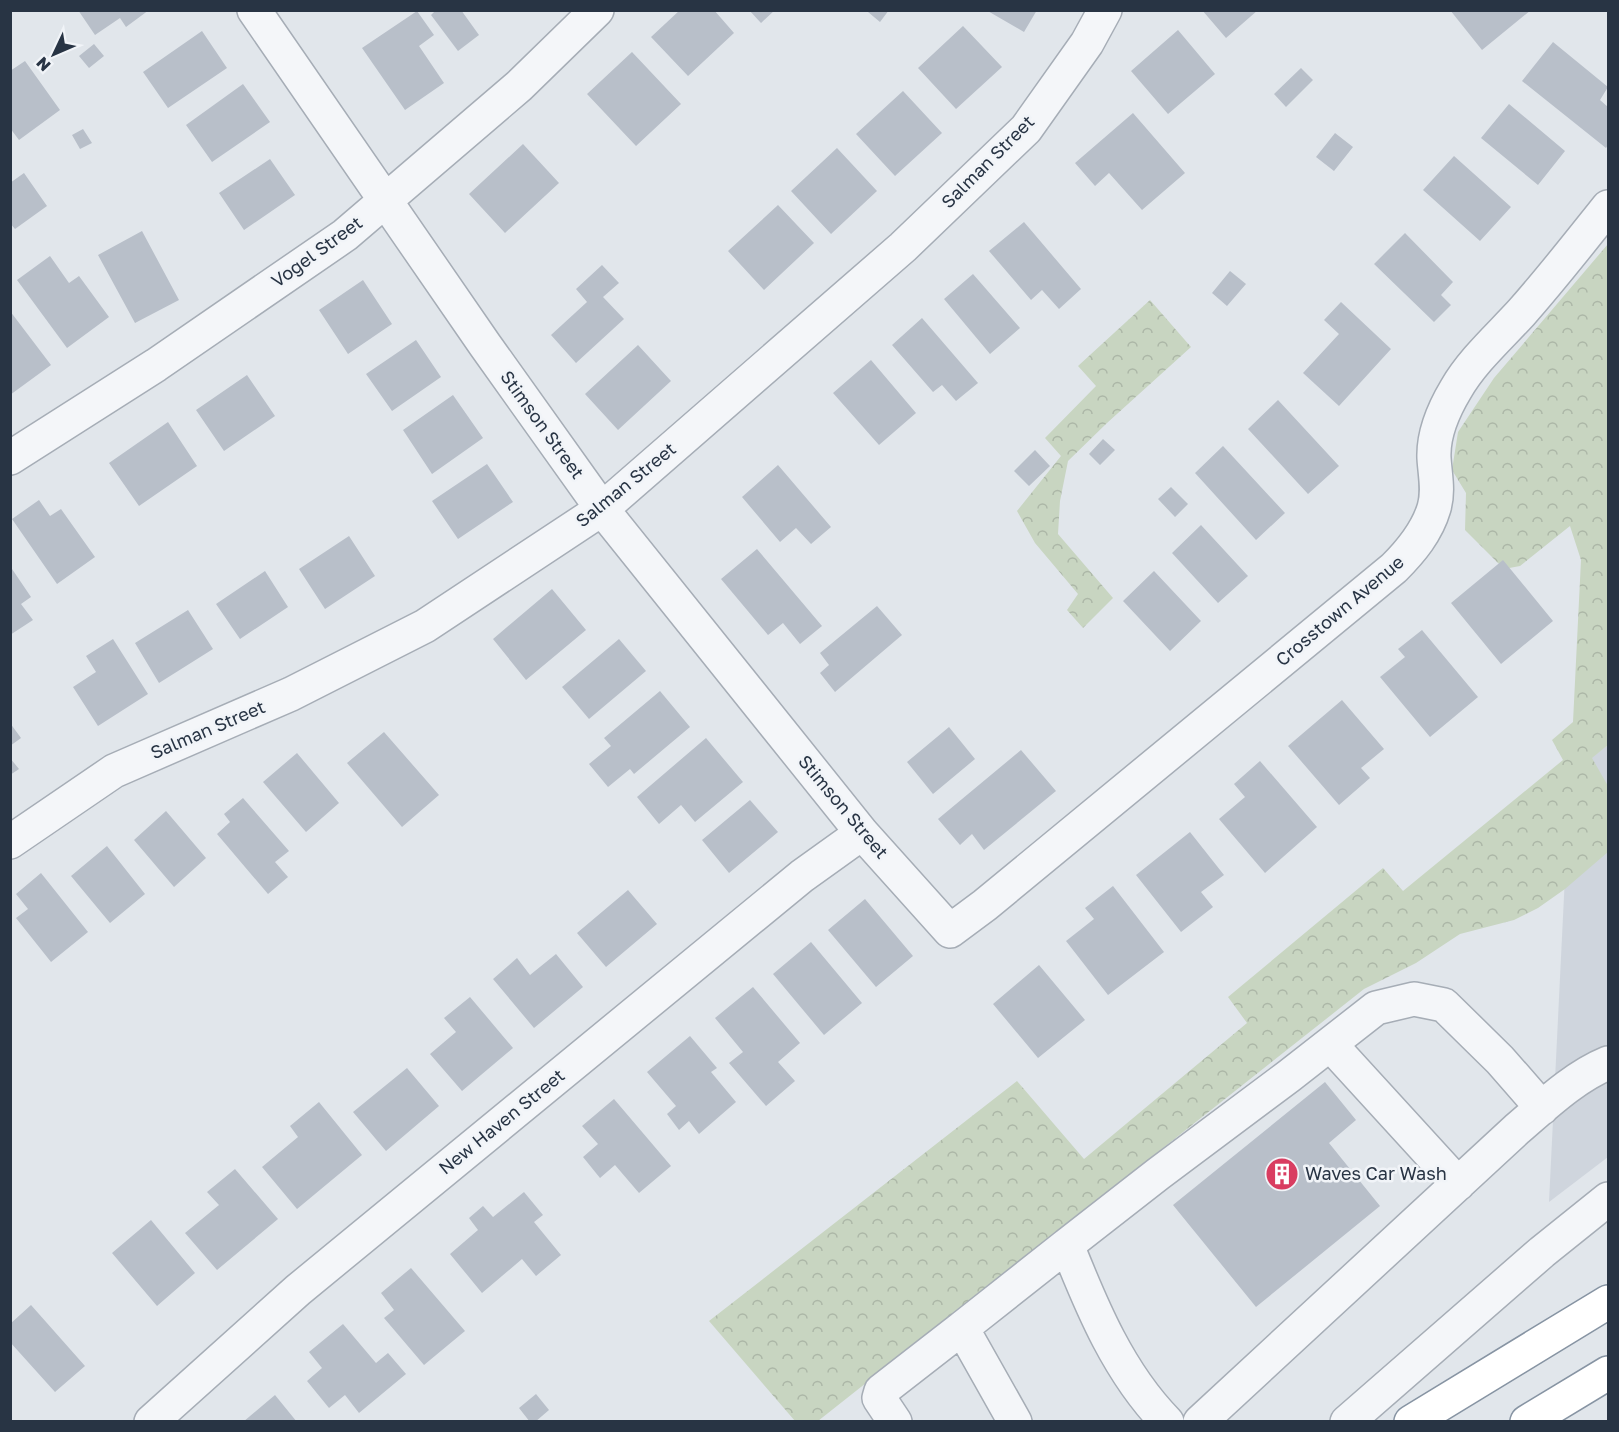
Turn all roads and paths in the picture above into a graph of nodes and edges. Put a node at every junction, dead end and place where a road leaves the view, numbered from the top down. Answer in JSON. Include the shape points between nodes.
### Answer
{"nodes":[{"id":1,"x":254,"y":10,"type":"edge"},
{"id":2,"x":597,"y":10,"type":"edge"},
{"id":3,"x":1105,"y":10,"type":"edge"},
{"id":4,"x":386,"y":200,"type":"junction"},
{"id":5,"x":1608,"y":207,"type":"edge"},
{"id":6,"x":10,"y":458,"type":"edge"},
{"id":7,"x":602,"y":509,"type":"junction"},
{"id":8,"x":862,"y":833,"type":"junction"},
{"id":9,"x":10,"y":842,"type":"edge"},
{"id":10,"x":950,"y":931,"type":"joint"},
{"id":11,"x":1330,"y":1044,"type":"junction"},
{"id":12,"x":1608,"y":1063,"type":"edge"},
{"id":13,"x":1542,"y":1108,"type":"junction"},
{"id":14,"x":1458,"y":1184,"type":"junction"},
{"id":15,"x":1607,"y":1200,"type":"edge"},
{"id":16,"x":1067,"y":1245,"type":"junction"},
{"id":17,"x":1608,"y":1302,"type":"edge"},
{"id":18,"x":962,"y":1328,"type":"junction"},
{"id":19,"x":1608,"y":1372,"type":"edge"},
{"id":20,"x":151,"y":1422,"type":"edge"},
{"id":21,"x":895,"y":1422,"type":"edge"},
{"id":22,"x":1015,"y":1422,"type":"edge"},
{"id":23,"x":1167,"y":1422,"type":"edge"},
{"id":24,"x":1200,"y":1422,"type":"edge"},
{"id":25,"x":1347,"y":1422,"type":"edge"},
{"id":26,"x":1411,"y":1422,"type":"edge"},
{"id":27,"x":1527,"y":1422,"type":"edge"}],
"edges":[{"from":1,"to":4,"type":"street","name":"Stimson Street"},
{"from":2,"to":4,"type":"street","name":"Vogel Street","via":[[519,86]]},
{"from":3,"to":7,"type":"street","name":"Salman Street","via":[[1087,43],[1026,129],[903,248]]},
{"from":4,"to":6,"type":"street","name":"Vogel Street","via":[[345,235],[156,365]]},
{"from":4,"to":7,"type":"street","name":"Stimson Street"},
{"from":5,"to":10,"type":"street","name":"Crosstown Avenue","via":[[1456,389],[1436,437],[1434,507],[1426,529],[1411,551]]},
{"from":7,"to":8,"type":"street","name":"Stimson Street"},
{"from":7,"to":9,"type":"street","name":"Salman Street","via":[[425,626],[291,694],[114,771]]},
{"from":8,"to":10,"type":"street","name":"Stimson Street"},
{"from":8,"to":20,"type":"street","name":"New Haven Street","via":[[802,876],[298,1290]]},
{"from":11,"to":13,"type":"street","via":[[1376,1008],[1414,999],[1444,1005]]},
{"from":11,"to":14,"type":"street"},
{"from":11,"to":16,"type":"street"},
{"from":12,"to":13,"type":"street"},
{"from":13,"to":14,"type":"street"},
{"from":14,"to":24,"type":"street"},
{"from":15,"to":25,"type":"street"},
{"from":16,"to":18,"type":"street"},
{"from":16,"to":23,"type":"street","via":[[1092,1308],[1119,1357],[1141,1392]]},
{"from":17,"to":26,"type":"highway"},
{"from":18,"to":21,"type":"street","via":[[881,1391],[879,1398]]},
{"from":18,"to":22,"type":"street"},
{"from":19,"to":27,"type":"highway"}]}
